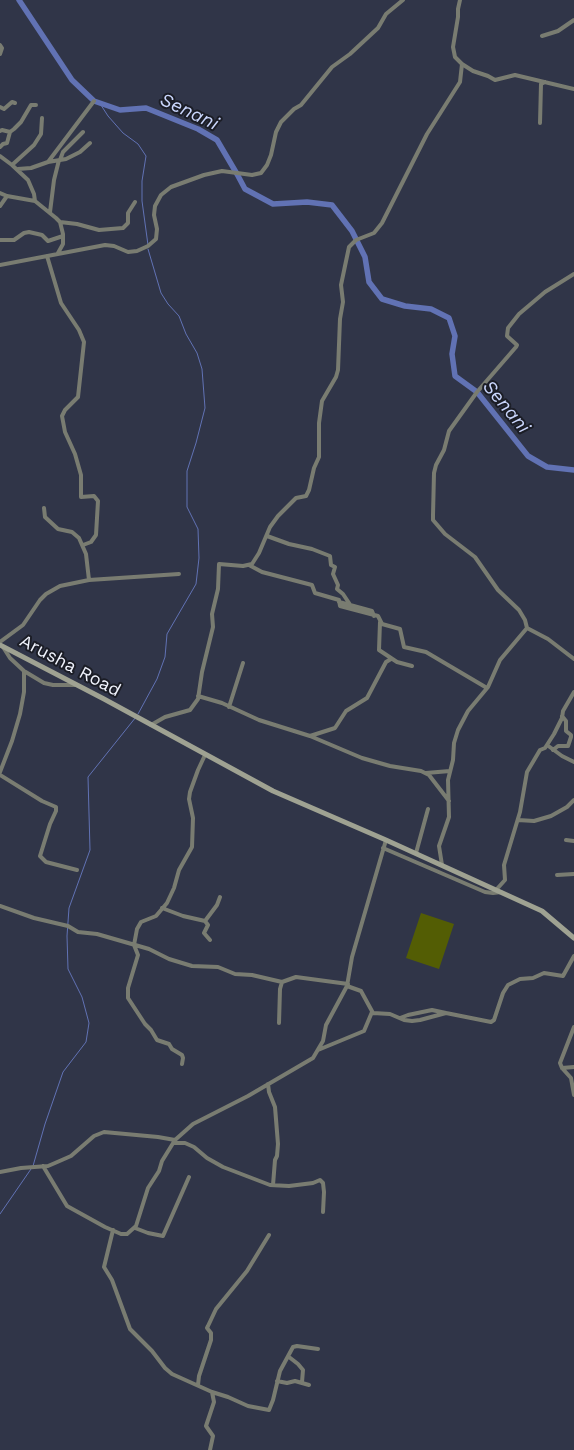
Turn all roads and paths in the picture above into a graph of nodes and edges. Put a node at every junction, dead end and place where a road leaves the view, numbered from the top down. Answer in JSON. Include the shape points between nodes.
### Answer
{"nodes":[{"id":1,"x":403,"y":0,"type":"edge"},
{"id":2,"x":460,"y":0,"type":"edge"},
{"id":3,"x":574,"y":20,"type":"edge"},
{"id":4,"x":542,"y":36,"type":"dead end"},
{"id":5,"x":0,"y":45,"type":"edge"},
{"id":6,"x":0,"y":54,"type":"edge"},
{"id":7,"x":462,"y":64,"type":"junction"},
{"id":8,"x":545,"y":82,"type":"junction"},
{"id":9,"x":574,"y":89,"type":"edge"},
{"id":10,"x":94,"y":101,"type":"dead end"},
{"id":11,"x":15,"y":103,"type":"dead end"},
{"id":12,"x":36,"y":105,"type":"dead end"},
{"id":13,"x":0,"y":107,"type":"edge"},
{"id":14,"x":42,"y":118,"type":"dead end"},
{"id":15,"x":540,"y":123,"type":"dead end"},
{"id":16,"x":0,"y":131,"type":"edge"},
{"id":17,"x":10,"y":132,"type":"junction"},
{"id":18,"x":83,"y":132,"type":"dead end"},
{"id":19,"x":90,"y":143,"type":"dead end"},
{"id":20,"x":0,"y":147,"type":"edge"},
{"id":21,"x":0,"y":156,"type":"edge"},
{"id":22,"x":59,"y":160,"type":"junction"},
{"id":23,"x":48,"y":162,"type":"junction"},
{"id":24,"x":12,"y":164,"type":"junction"},
{"id":25,"x":18,"y":170,"type":"junction"},
{"id":26,"x":0,"y":193,"type":"edge"},
{"id":27,"x":7,"y":196,"type":"junction"},
{"id":28,"x":35,"y":201,"type":"junction"},
{"id":29,"x":135,"y":202,"type":"dead end"},
{"id":30,"x":0,"y":206,"type":"edge"},
{"id":31,"x":50,"y":212,"type":"junction"},
{"id":32,"x":60,"y":222,"type":"junction"},
{"id":33,"x":63,"y":236,"type":"junction"},
{"id":34,"x":0,"y":240,"type":"edge"},
{"id":35,"x":58,"y":253,"type":"junction"},
{"id":36,"x":47,"y":256,"type":"junction"},
{"id":37,"x":0,"y":265,"type":"edge"},
{"id":38,"x":574,"y":274,"type":"edge"},
{"id":39,"x":44,"y":508,"type":"dead end"},
{"id":40,"x":267,"y":536,"type":"junction"},
{"id":41,"x":83,"y":546,"type":"junction"},
{"id":42,"x":249,"y":566,"type":"junction"},
{"id":43,"x":179,"y":574,"type":"dead end"},
{"id":44,"x":90,"y":580,"type":"junction"},
{"id":45,"x":340,"y":602,"type":"junction"},
{"id":46,"x":351,"y":606,"type":"junction"},
{"id":47,"x":374,"y":616,"type":"junction"},
{"id":48,"x":380,"y":622,"type":"junction"},
{"id":49,"x":527,"y":628,"type":"junction"},
{"id":50,"x":1,"y":645,"type":"edge"},
{"id":51,"x":391,"y":659,"type":"junction"},
{"id":52,"x":574,"y":659,"type":"edge"},
{"id":53,"x":243,"y":664,"type":"dead end"},
{"id":54,"x":412,"y":666,"type":"dead end"},
{"id":55,"x":24,"y":671,"type":"junction"},
{"id":56,"x":76,"y":685,"type":"junction"},
{"id":57,"x":486,"y":688,"type":"junction"},
{"id":58,"x":574,"y":692,"type":"edge"},
{"id":59,"x":198,"y":696,"type":"junction"},
{"id":60,"x":229,"y":707,"type":"junction"},
{"id":61,"x":562,"y":716,"type":"junction"},
{"id":62,"x":148,"y":723,"type":"junction"},
{"id":63,"x":310,"y":736,"type":"junction"},
{"id":64,"x":570,"y":740,"type":"junction"},
{"id":65,"x":547,"y":744,"type":"junction"},
{"id":66,"x":574,"y":744,"type":"edge"},
{"id":67,"x":553,"y":750,"type":"junction"},
{"id":68,"x":205,"y":755,"type":"junction"},
{"id":69,"x":574,"y":762,"type":"edge"},
{"id":70,"x":450,"y":771,"type":"junction"},
{"id":71,"x":0,"y":773,"type":"edge"},
{"id":72,"x":426,"y":773,"type":"junction"},
{"id":73,"x":574,"y":800,"type":"edge"},
{"id":74,"x":449,"y":801,"type":"junction"},
{"id":75,"x":428,"y":809,"type":"dead end"},
{"id":76,"x":518,"y":820,"type":"junction"},
{"id":77,"x":386,"y":840,"type":"junction"},
{"id":78,"x":566,"y":840,"type":"dead end"},
{"id":79,"x":574,"y":842,"type":"edge"},
{"id":80,"x":383,"y":848,"type":"junction"},
{"id":81,"x":416,"y":853,"type":"junction"},
{"id":82,"x":442,"y":865,"type":"junction"},
{"id":83,"x":77,"y":870,"type":"dead end"},
{"id":84,"x":574,"y":874,"type":"edge"},
{"id":85,"x":557,"y":875,"type":"dead end"},
{"id":86,"x":498,"y":891,"type":"junction"},
{"id":87,"x":220,"y":897,"type":"dead end"},
{"id":88,"x":0,"y":906,"type":"edge"},
{"id":89,"x":162,"y":908,"type":"junction"},
{"id":90,"x":205,"y":921,"type":"junction"},
{"id":91,"x":574,"y":938,"type":"edge"},
{"id":92,"x":210,"y":940,"type":"dead end"},
{"id":93,"x":134,"y":945,"type":"junction"},
{"id":94,"x":574,"y":956,"type":"edge"},
{"id":95,"x":282,"y":982,"type":"junction"},
{"id":96,"x":347,"y":985,"type":"junction"},
{"id":97,"x":372,"y":1012,"type":"junction"},
{"id":98,"x":446,"y":1013,"type":"junction"},
{"id":99,"x":400,"y":1018,"type":"junction"},
{"id":100,"x":279,"y":1023,"type":"dead end"},
{"id":101,"x":574,"y":1027,"type":"edge"},
{"id":102,"x":318,"y":1050,"type":"junction"},
{"id":103,"x":182,"y":1064,"type":"dead end"},
{"id":104,"x":574,"y":1067,"type":"edge"},
{"id":105,"x":562,"y":1068,"type":"junction"},
{"id":106,"x":268,"y":1084,"type":"junction"},
{"id":107,"x":574,"y":1095,"type":"edge"},
{"id":108,"x":174,"y":1142,"type":"junction"},
{"id":109,"x":43,"y":1166,"type":"junction"},
{"id":110,"x":0,"y":1172,"type":"edge"},
{"id":111,"x":190,"y":1177,"type":"dead end"},
{"id":112,"x":273,"y":1185,"type":"junction"},
{"id":113,"x":323,"y":1212,"type":"dead end"},
{"id":114,"x":135,"y":1228,"type":"junction"},
{"id":115,"x":113,"y":1230,"type":"junction"},
{"id":116,"x":269,"y":1235,"type":"dead end"},
{"id":117,"x":318,"y":1349,"type":"dead end"},
{"id":118,"x":289,"y":1357,"type":"junction"},
{"id":119,"x":277,"y":1382,"type":"junction"},
{"id":120,"x":302,"y":1382,"type":"junction"},
{"id":121,"x":198,"y":1385,"type":"junction"},
{"id":122,"x":309,"y":1385,"type":"dead end"},
{"id":123,"x":212,"y":1392,"type":"junction"},
{"id":124,"x":210,"y":1450,"type":"edge"}],
"edges":[{"from":1,"to":35,"type":"street","via":[[386,14],[374,32],[330,69],[302,105],[281,122],[271,155],[261,173],[222,171],[171,187],[155,206],[156,239],[137,251],[128,252],[106,245]]},
{"from":2,"to":7,"type":"street","via":[[453,47],[455,57]]},
{"from":3,"to":4,"type":"street","via":[[558,31]]},
{"from":5,"to":6,"type":"street"},
{"from":7,"to":8,"type":"street","via":[[495,80],[515,76]]},
{"from":7,"to":40,"type":"street","via":[[459,86],[426,134],[382,223],[374,233],[356,240],[349,247],[340,285],[343,302],[338,370],[322,401],[319,457],[306,496],[298,496],[288,504],[274,520]]},
{"from":8,"to":9,"type":"street"},
{"from":8,"to":15,"type":"street","via":[[541,84]]},
{"from":10,"to":23,"type":"street"},
{"from":11,"to":13,"type":"street","via":[[4,109]]},
{"from":12,"to":17,"type":"street","via":[[32,105]]},
{"from":14,"to":24,"type":"street","via":[[42,134]]},
{"from":16,"to":17,"type":"street"},
{"from":17,"to":20,"type":"street","via":[[8,143]]},
{"from":18,"to":22,"type":"street"},
{"from":19,"to":22,"type":"street","via":[[80,152]]},
{"from":21,"to":24,"type":"street"},
{"from":22,"to":23,"type":"street"},
{"from":22,"to":31,"type":"street"},
{"from":23,"to":25,"type":"street"},
{"from":24,"to":25,"type":"street"},
{"from":25,"to":28,"type":"street","via":[[32,187]]},
{"from":26,"to":27,"type":"street"},
{"from":27,"to":28,"type":"street"},
{"from":27,"to":30,"type":"street"},
{"from":28,"to":31,"type":"street"},
{"from":29,"to":32,"type":"street","via":[[128,213],[127,225],[120,229],[99,230]]},
{"from":31,"to":32,"type":"street"},
{"from":32,"to":33,"type":"street"},
{"from":33,"to":34,"type":"street","via":[[48,241],[42,235],[29,232],[14,240]]},
{"from":33,"to":35,"type":"street"},
{"from":35,"to":36,"type":"street"},
{"from":36,"to":37,"type":"street"},
{"from":36,"to":41,"type":"street","via":[[61,303],[84,342],[78,398],[62,416],[81,475],[81,497],[94,496],[98,501],[96,535]]},
{"from":38,"to":49,"type":"street","via":[[545,292],[509,326],[508,336],[516,348],[456,420],[434,472],[434,520],[445,534],[474,556],[498,590],[519,610]]},
{"from":39,"to":41,"type":"street","via":[[47,519],[60,531],[76,534]]},
{"from":40,"to":42,"type":"street"},
{"from":40,"to":46,"type":"street","via":[[330,556],[331,565],[335,567],[333,574],[337,589]]},
{"from":41,"to":44,"type":"street"},
{"from":42,"to":45,"type":"street","via":[[312,585],[315,593]]},
{"from":42,"to":59,"type":"street","via":[[219,564],[212,630]]},
{"from":43,"to":44,"type":"street"},
{"from":44,"to":50,"type":"street","via":[[60,586],[46,594],[23,625]]},
{"from":45,"to":46,"type":"street"},
{"from":45,"to":47,"type":"street","via":[[343,607]]},
{"from":46,"to":47,"type":"street","via":[[372,611]]},
{"from":47,"to":48,"type":"street","via":[[379,617]]},
{"from":48,"to":51,"type":"street","via":[[379,650]]},
{"from":48,"to":57,"type":"street","via":[[400,629],[404,647],[426,652]]},
{"from":49,"to":52,"type":"street"},
{"from":49,"to":57,"type":"street","via":[[500,660]]},
{"from":50,"to":55,"type":"street"},
{"from":50,"to":56,"type":"main road","name":"Arusha Road"},
{"from":51,"to":54,"type":"street"},
{"from":51,"to":63,"type":"street","via":[[386,662],[367,698],[346,711],[335,728]]},
{"from":53,"to":60,"type":"street"},
{"from":55,"to":56,"type":"street","via":[[49,684]]},
{"from":55,"to":71,"type":"street","via":[[20,714]]},
{"from":56,"to":62,"type":"main road","name":"Arusha Road"},
{"from":57,"to":70,"type":"street","via":[[458,730]]},
{"from":58,"to":61,"type":"street"},
{"from":59,"to":60,"type":"street"},
{"from":59,"to":62,"type":"street","via":[[190,710]]},
{"from":60,"to":63,"type":"street"},
{"from":61,"to":64,"type":"street","via":[[566,730],[572,736]]},
{"from":61,"to":65,"type":"street"},
{"from":62,"to":68,"type":"main road","name":"Arusha Road"},
{"from":63,"to":72,"type":"street","via":[[374,762]]},
{"from":64,"to":66,"type":"street"},
{"from":64,"to":67,"type":"street","via":[[568,746],[558,746]]},
{"from":65,"to":67,"type":"street"},
{"from":65,"to":76,"type":"street","via":[[527,772]]},
{"from":67,"to":69,"type":"street"},
{"from":68,"to":77,"type":"main road","name":"Arusha Road","via":[[273,790]]},
{"from":68,"to":89,"type":"street","via":[[190,792],[192,846]]},
{"from":70,"to":72,"type":"street"},
{"from":70,"to":74,"type":"street"},
{"from":71,"to":83,"type":"street","via":[[56,807],[40,856],[46,862]]},
{"from":72,"to":74,"type":"street"},
{"from":73,"to":76,"type":"street","via":[[569,808],[551,816],[534,821]]},
{"from":74,"to":82,"type":"street","via":[[449,817],[439,846]]},
{"from":75,"to":81,"type":"street"},
{"from":76,"to":86,"type":"street","via":[[504,865],[505,880]]},
{"from":77,"to":80,"type":"street"},
{"from":77,"to":81,"type":"main road","name":"Arusha Road"},
{"from":78,"to":79,"type":"street"},
{"from":80,"to":86,"type":"street","via":[[485,892]]},
{"from":80,"to":96,"type":"street"},
{"from":81,"to":82,"type":"main road","name":"Arusha Road"},
{"from":82,"to":86,"type":"main road","name":"Arusha Road"},
{"from":84,"to":85,"type":"street"},
{"from":86,"to":91,"type":"main road","name":"Arusha Road","via":[[544,913]]},
{"from":87,"to":90,"type":"street"},
{"from":88,"to":93,"type":"street","via":[[68,926],[78,932]]},
{"from":89,"to":90,"type":"street"},
{"from":89,"to":93,"type":"street","via":[[154,917],[140,922]]},
{"from":90,"to":92,"type":"street","via":[[208,926],[204,933]]},
{"from":93,"to":95,"type":"street","via":[[192,966],[218,967],[235,974]]},
{"from":93,"to":103,"type":"street","via":[[138,955],[128,998],[157,1040],[182,1055]]},
{"from":94,"to":98,"type":"street","via":[[564,976],[544,973],[508,985],[492,1022]]},
{"from":95,"to":96,"type":"street","via":[[296,977]]},
{"from":95,"to":100,"type":"street"},
{"from":96,"to":97,"type":"street","via":[[361,991]]},
{"from":96,"to":102,"type":"street","via":[[325,1026]]},
{"from":97,"to":99,"type":"street"},
{"from":97,"to":102,"type":"street","via":[[364,1031]]},
{"from":98,"to":99,"type":"street","via":[[420,1020]]},
{"from":98,"to":99,"type":"street","via":[[432,1010]]},
{"from":101,"to":105,"type":"street","via":[[561,1061]]},
{"from":102,"to":106,"type":"street","via":[[313,1058]]},
{"from":104,"to":105,"type":"street"},
{"from":105,"to":107,"type":"street","via":[[571,1078]]},
{"from":106,"to":108,"type":"street","via":[[193,1124]]},
{"from":106,"to":112,"type":"street","via":[[275,1107],[278,1144]]},
{"from":108,"to":109,"type":"street","via":[[158,1137],[104,1132],[94,1136],[71,1156]]},
{"from":108,"to":112,"type":"street","via":[[194,1147],[222,1167]]},
{"from":108,"to":114,"type":"street","via":[[148,1188]]},
{"from":109,"to":110,"type":"street"},
{"from":109,"to":115,"type":"street","via":[[67,1206]]},
{"from":111,"to":114,"type":"street","via":[[163,1236]]},
{"from":112,"to":113,"type":"street","via":[[295,1186],[320,1180],[324,1192]]},
{"from":114,"to":115,"type":"street","via":[[127,1234]]},
{"from":115,"to":121,"type":"street","via":[[104,1267],[130,1329],[165,1368]]},
{"from":116,"to":121,"type":"street","via":[[216,1309],[207,1328],[211,1340]]},
{"from":117,"to":118,"type":"street","via":[[294,1346]]},
{"from":118,"to":119,"type":"street"},
{"from":118,"to":120,"type":"street","via":[[303,1370]]},
{"from":119,"to":120,"type":"street"},
{"from":119,"to":123,"type":"street","via":[[269,1410],[248,1406]]},
{"from":120,"to":122,"type":"street"},
{"from":121,"to":123,"type":"street"},
{"from":123,"to":124,"type":"street","via":[[213,1408],[206,1426],[213,1436]]}]}
